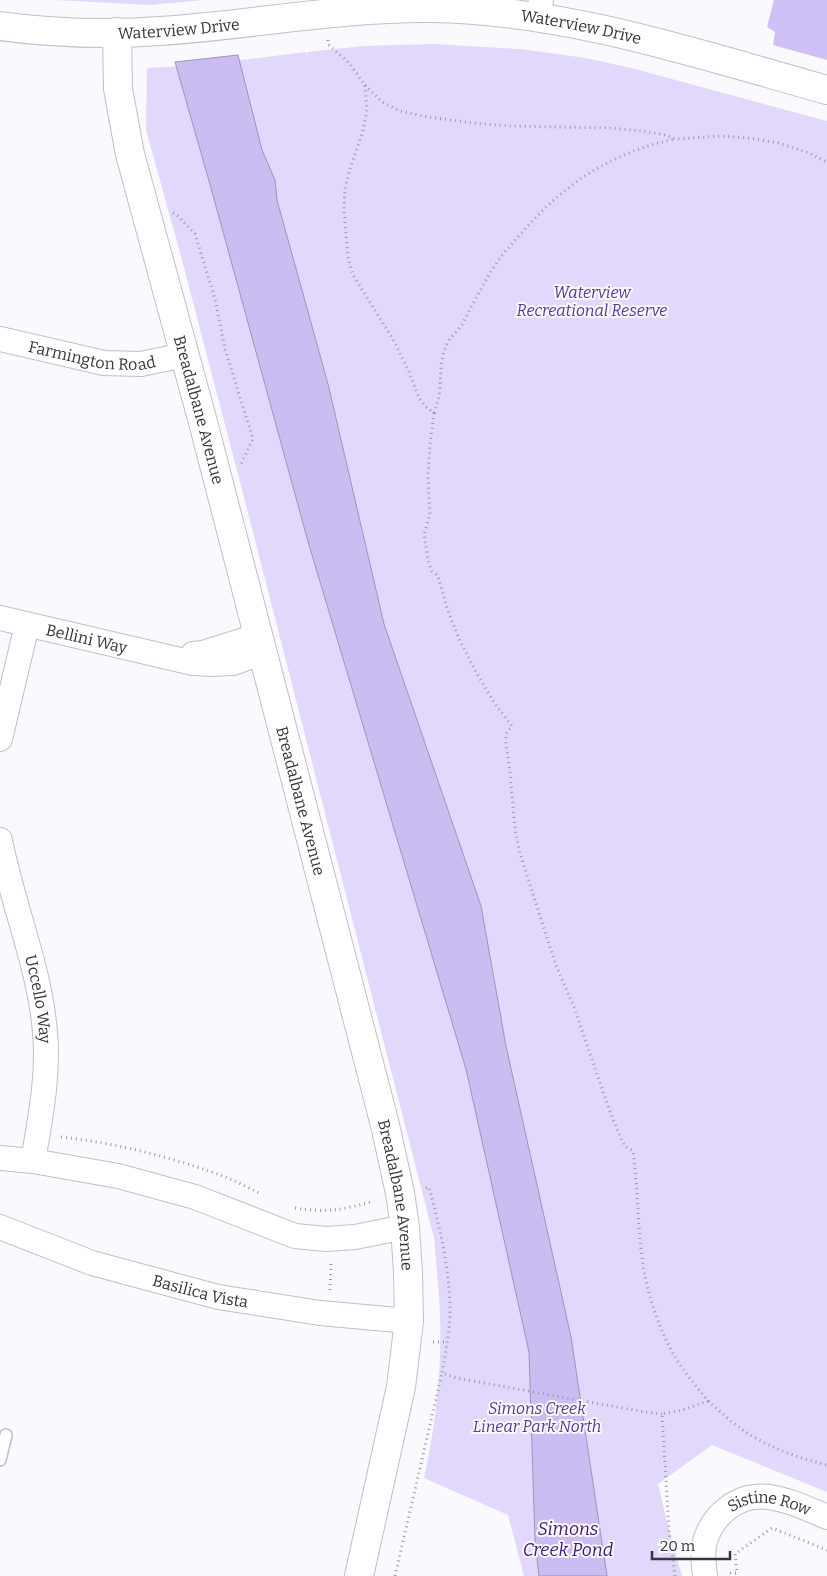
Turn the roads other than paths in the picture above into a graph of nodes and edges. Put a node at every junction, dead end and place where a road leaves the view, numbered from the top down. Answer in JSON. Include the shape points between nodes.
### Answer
{"nodes":[{"id":1,"x":306,"y":9,"type":"edge"},
{"id":2,"x":539,"y":9,"type":"edge"},
{"id":3,"x":0,"y":26,"type":"edge"},
{"id":4,"x":117,"y":32,"type":"junction"},
{"id":5,"x":827,"y":90,"type":"edge"},
{"id":6,"x":0,"y":339,"type":"edge"},
{"id":7,"x":184,"y":355,"type":"junction"},
{"id":8,"x":0,"y":618,"type":"edge"},
{"id":9,"x":27,"y":625,"type":"junction"},
{"id":10,"x":259,"y":644,"type":"junction"},
{"id":11,"x":0,"y":739,"type":"edge"},
{"id":12,"x":0,"y":840,"type":"edge"},
{"id":13,"x":0,"y":1158,"type":"edge"},
{"id":14,"x":33,"y":1161,"type":"junction"},
{"id":15,"x":0,"y":1227,"type":"edge"},
{"id":16,"x":405,"y":1227,"type":"junction"},
{"id":17,"x":409,"y":1321,"type":"junction"},
{"id":18,"x":6,"y":1435,"type":"dead end"},
{"id":19,"x":0,"y":1460,"type":"edge"},
{"id":20,"x":827,"y":1517,"type":"edge"},
{"id":21,"x":705,"y":1575,"type":"edge"},
{"id":22,"x":359,"y":1576,"type":"edge"}],
"edges":[{"from":1,"to":2,"type":"street","name":"Waterview Drive"},
{"from":1,"to":4,"type":"street","name":"Waterview Drive","via":[[253,21],[161,31]]},
{"from":2,"to":5,"type":"street","name":"Waterview Drive"},
{"from":3,"to":4,"type":"street","name":"Waterview Drive"},
{"from":4,"to":7,"type":"street","name":"Breadalbane Avenue","via":[[122,117]]},
{"from":6,"to":7,"type":"street","name":"Farmington Road","via":[[104,363],[141,364]]},
{"from":7,"to":10,"type":"street","name":"Breadalbane Avenue"},
{"from":8,"to":9,"type":"street","name":"Bellini Way"},
{"from":9,"to":10,"type":"street","name":"Bellini Way","via":[[172,658]]},
{"from":9,"to":11,"type":"street"},
{"from":10,"to":16,"type":"street","name":"Breadalbane Avenue","via":[[385,1125]]},
{"from":12,"to":14,"type":"street","name":"Uccello Way","via":[[36,979],[45,1031],[46,1079]]},
{"from":13,"to":14,"type":"street"},
{"from":14,"to":16,"type":"street","via":[[118,1176],[195,1196],[295,1236],[355,1237]]},
{"from":15,"to":17,"type":"street","name":"Basilica Vista","via":[[92,1263],[218,1297],[320,1313]]},
{"from":16,"to":17,"type":"street","name":"Breadalbane Avenue"},
{"from":17,"to":22,"type":"street","name":"Breadalbane Avenue","via":[[401,1387]]},
{"from":18,"to":19,"type":"lane"},
{"from":20,"to":21,"type":"street","name":"Sistine Row","via":[[792,1502],[767,1497],[748,1498],[730,1505],[717,1518],[704,1546]]}]}
